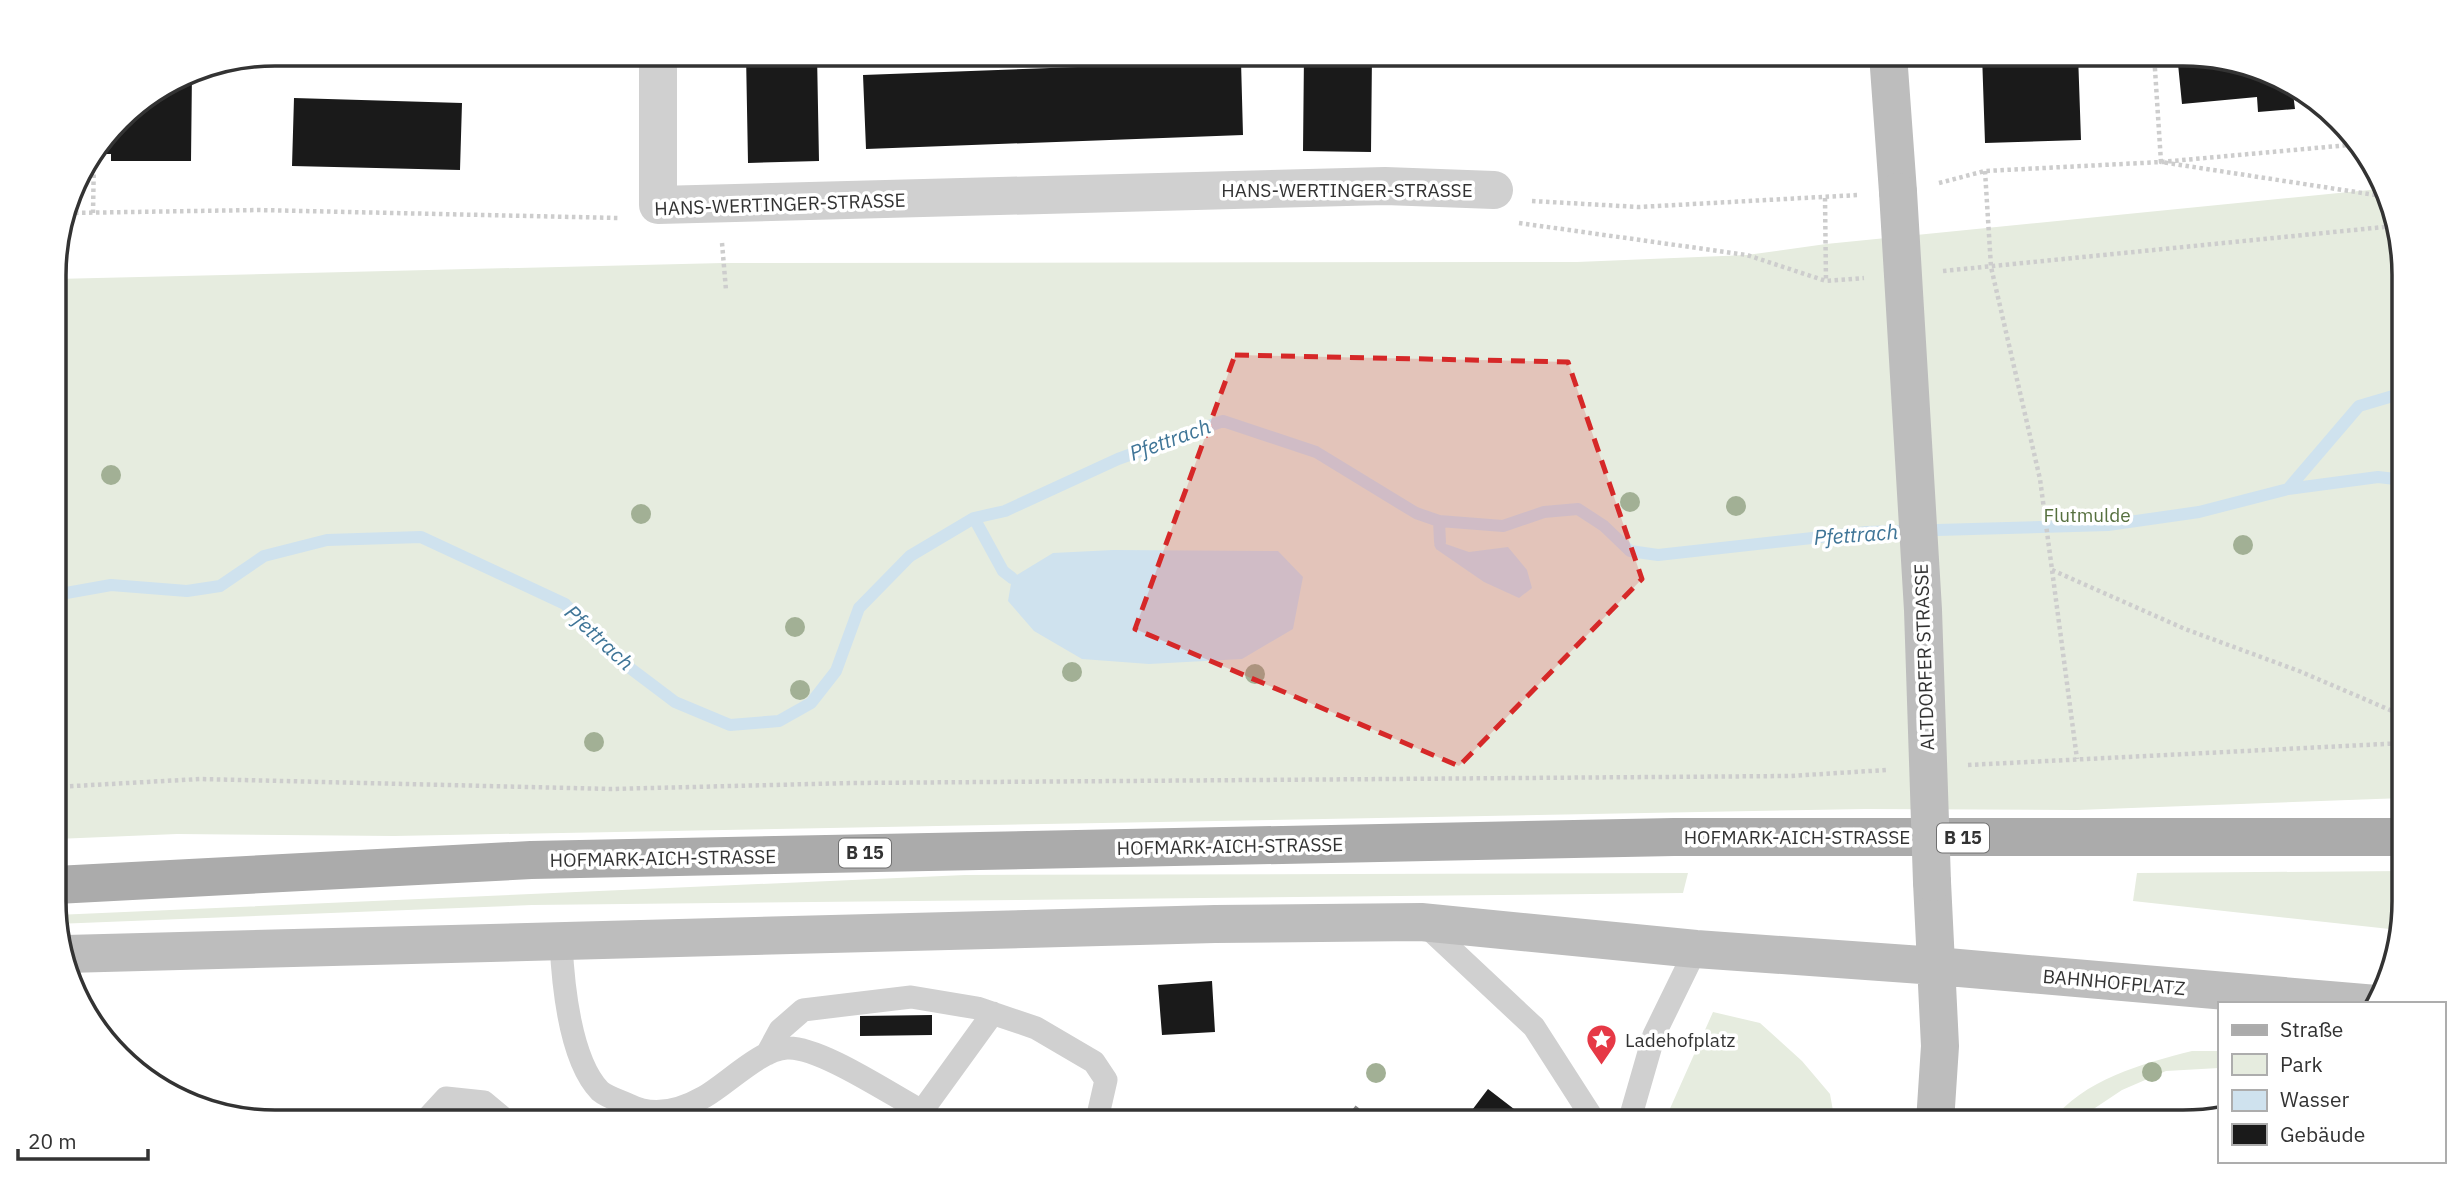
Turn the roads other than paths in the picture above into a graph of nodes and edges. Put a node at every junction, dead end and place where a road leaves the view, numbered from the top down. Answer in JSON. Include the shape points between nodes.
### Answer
{"nodes":[{"id":1,"x":658,"y":66,"type":"edge"},
{"id":2,"x":1889,"y":66,"type":"edge"},
{"id":3,"x":1494,"y":190,"type":"road end"},
{"id":4,"x":2392,"y":837,"type":"edge"},
{"id":5,"x":66,"y":883,"type":"edge"},
{"id":6,"x":1421,"y":922,"type":"junction"},
{"id":7,"x":561,"y":943,"type":"junction"},
{"id":8,"x":1696,"y":949,"type":"junction"},
{"id":9,"x":74,"y":954,"type":"edge"},
{"id":10,"x":1936,"y":966,"type":"junction"},
{"id":11,"x":2353,"y":1002,"type":"edge"},
{"id":12,"x":993,"y":1013,"type":"junction"},
{"id":13,"x":767,"y":1054,"type":"junction"},
{"id":14,"x":434,"y":1110,"type":"edge"},
{"id":15,"x":494,"y":1110,"type":"edge"},
{"id":16,"x":638,"y":1110,"type":"edge"},
{"id":17,"x":679,"y":1110,"type":"edge"},
{"id":18,"x":906,"y":1110,"type":"edge"},
{"id":19,"x":922,"y":1110,"type":"edge"},
{"id":20,"x":1099,"y":1110,"type":"edge"},
{"id":21,"x":1587,"y":1110,"type":"edge"},
{"id":22,"x":1632,"y":1110,"type":"edge"},
{"id":23,"x":1936,"y":1110,"type":"edge"}],
"edges":[{"from":1,"to":3,"type":"street","name":"HANS-WERTINGER-STRASSE","via":[[658,205],[1385,186]]},
{"from":2,"to":10,"type":"street","name":"ALTDORFER STRASSE","bridge":true,"via":[[1923,610]]},
{"from":4,"to":5,"type":"main road","name":"HOFMARK-AICH-STRASSE","number":"B 15","via":[[1632,838],[531,860]]},
{"from":6,"to":7,"type":"street"},
{"from":6,"to":8,"type":"street"},
{"from":6,"to":21,"type":"lane","via":[[1534,1027]]},
{"from":7,"to":9,"type":"street"},
{"from":7,"to":16,"type":"lane","via":[[564,996],[577,1044],[601,1092]]},
{"from":8,"to":10,"type":"street"},
{"from":8,"to":22,"type":"lane","via":[[1654,1035]]},
{"from":10,"to":11,"type":"street","name":"BAHNHOFPLATZ"},
{"from":10,"to":23,"type":"street","name":"ALTDORFER STRASSE","via":[[1940,1046]]},
{"from":12,"to":13,"type":"lane","via":[[911,997],[803,1010],[780,1030]]},
{"from":12,"to":19,"type":"lane"},
{"from":12,"to":20,"type":"lane","via":[[1036,1028],[1094,1062],[1106,1080]]},
{"from":13,"to":17,"type":"lane"},
{"from":13,"to":18,"type":"lane","via":[[786,1048],[812,1053]]},
{"from":14,"to":15,"type":"lane","via":[[446,1098],[484,1102]]}]}
